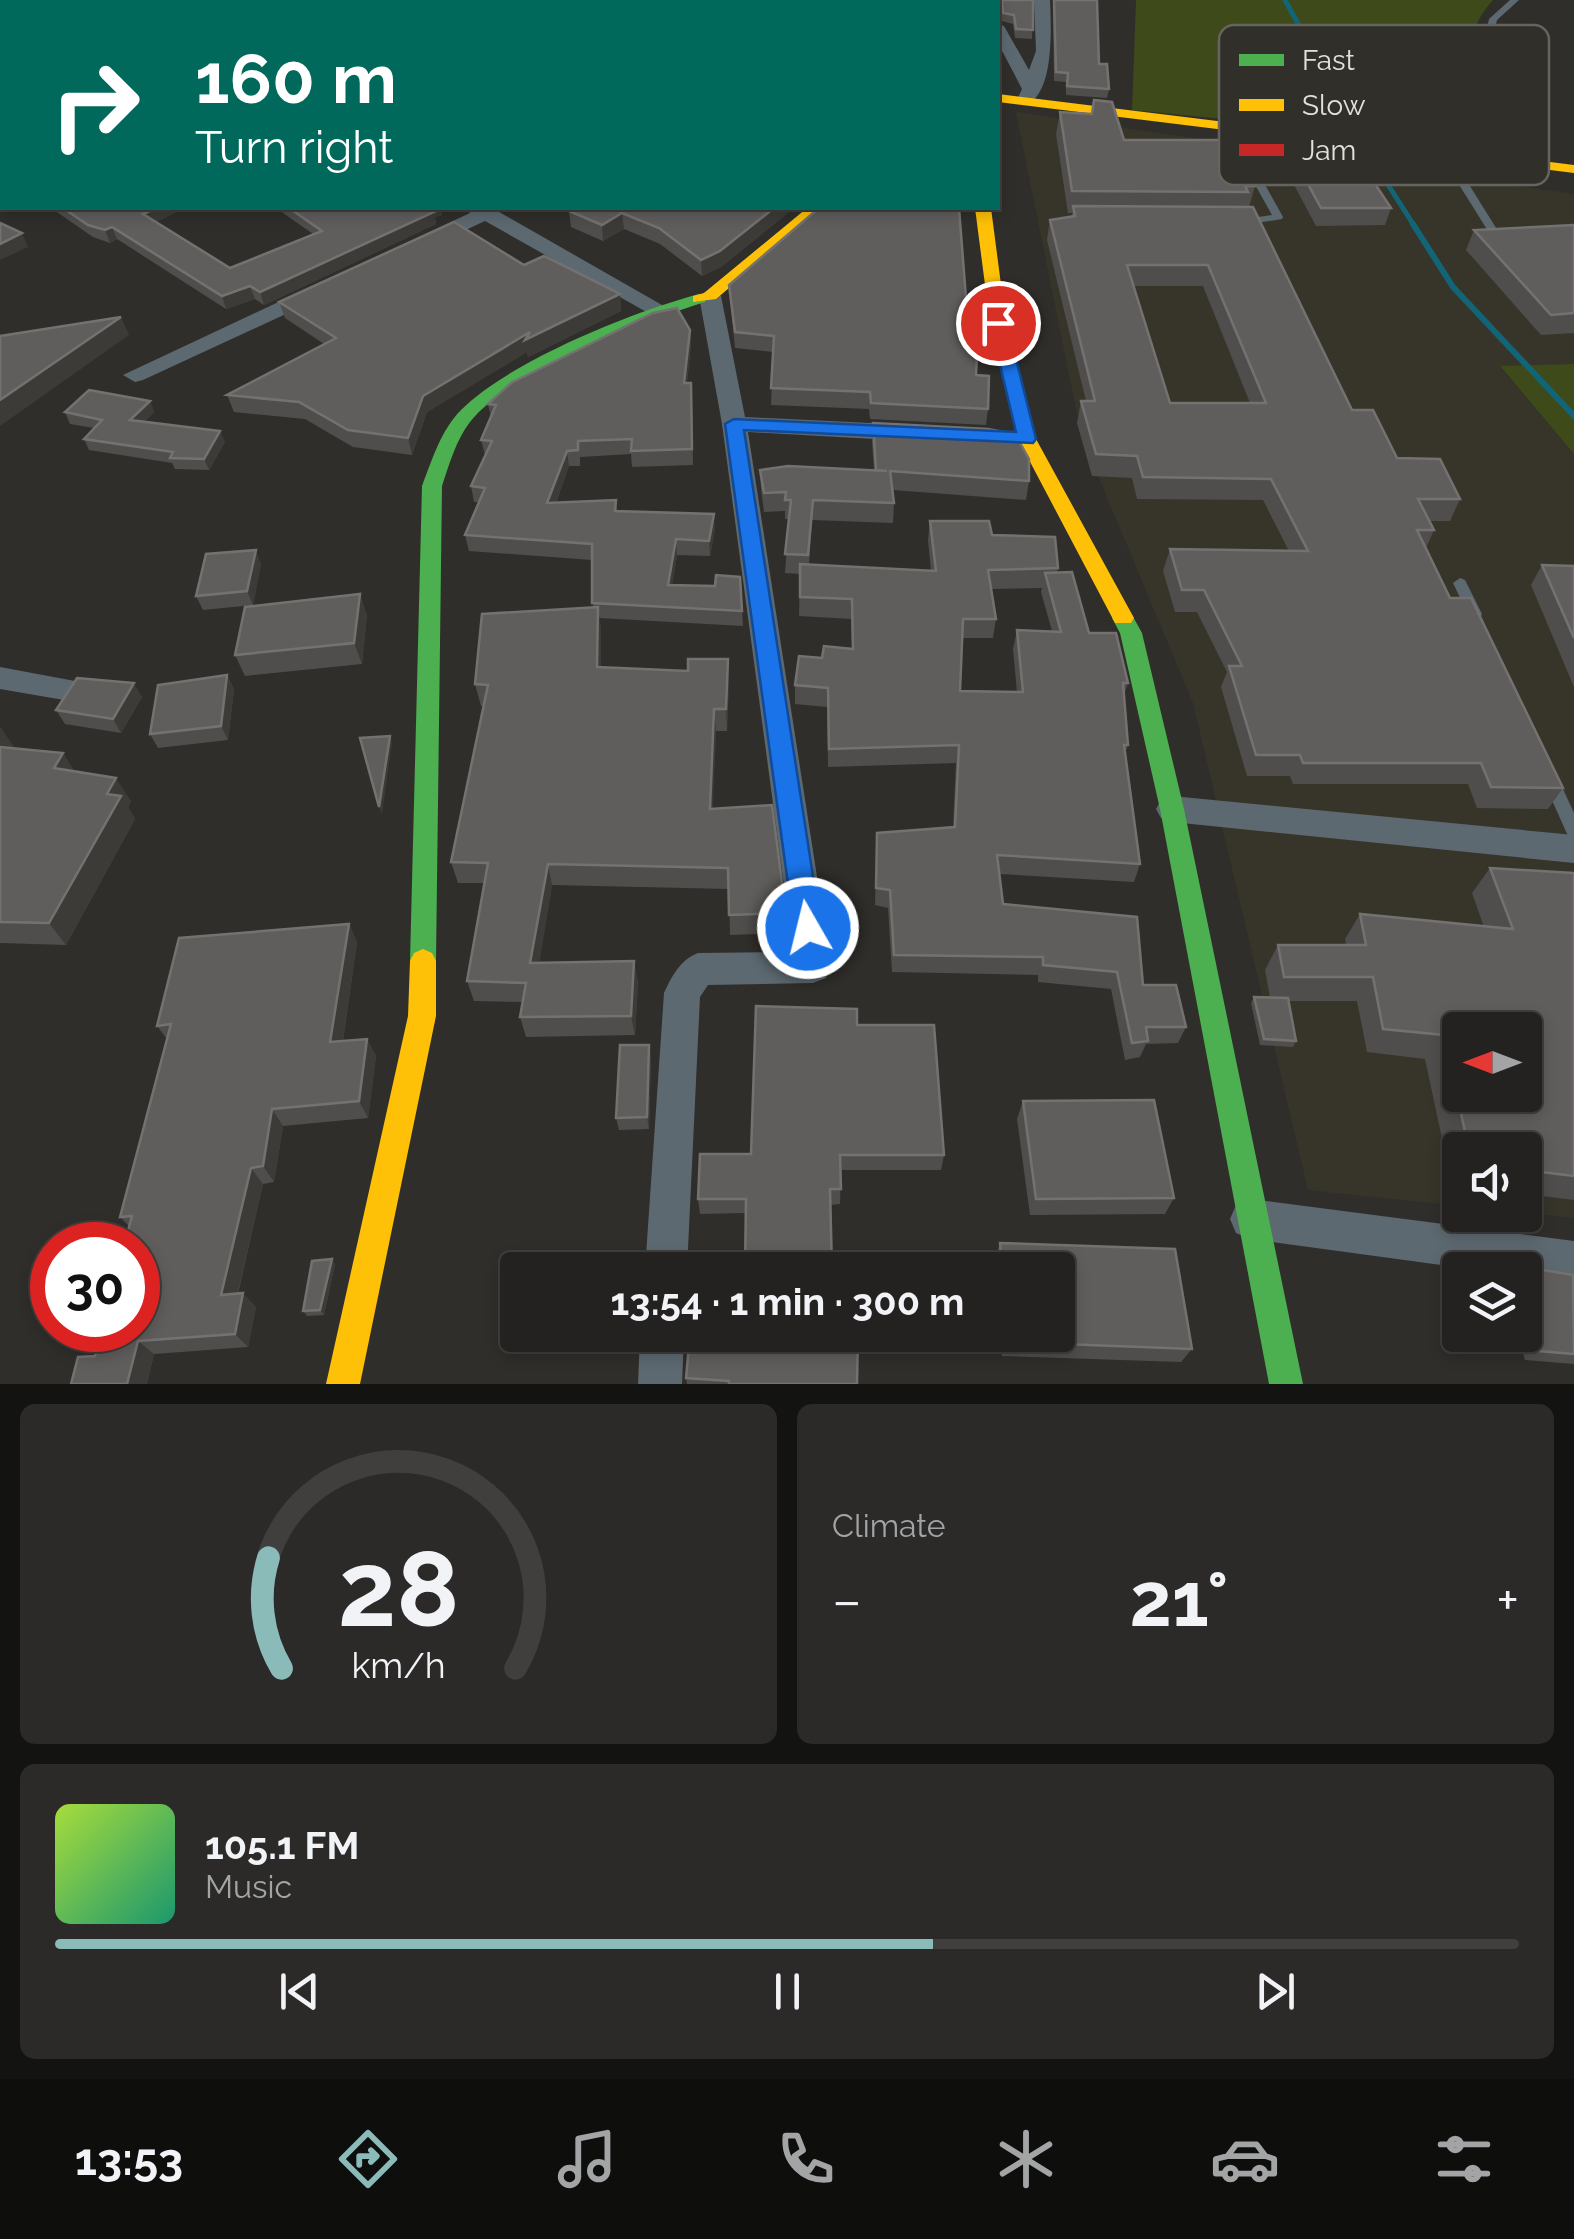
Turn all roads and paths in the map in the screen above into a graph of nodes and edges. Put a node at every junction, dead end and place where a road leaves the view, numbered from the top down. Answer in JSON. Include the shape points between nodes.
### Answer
{"nodes":[{"id":1,"x":1042,"y":0,"type":"edge"},
{"id":2,"x":1515,"y":0,"type":"edge"},
{"id":3,"x":1492,"y":25,"type":"edge"},
{"id":4,"x":1000,"y":33,"type":"edge"},
{"id":5,"x":1028,"y":96,"type":"junction"},
{"id":6,"x":1000,"y":98,"type":"edge"},
{"id":7,"x":1000,"y":110,"type":"edge"},
{"id":8,"x":1219,"y":121,"type":"edge"},
{"id":9,"x":1219,"y":133,"type":"edge"},
{"id":10,"x":1549,"y":165,"type":"edge"},
{"id":11,"x":1574,"y":169,"type":"edge"},
{"id":12,"x":1549,"y":173,"type":"edge"},
{"id":13,"x":1574,"y":177,"type":"edge"},
{"id":14,"x":1260,"y":185,"type":"edge"},
{"id":15,"x":1464,"y":185,"type":"edge"},
{"id":16,"x":482,"y":210,"type":"edge"},
{"id":17,"x":814,"y":210,"type":"edge"},
{"id":18,"x":983,"y":210,"type":"edge"},
{"id":19,"x":1232,"y":222,"type":"edge"},
{"id":20,"x":1493,"y":231,"type":"edge"},
{"id":21,"x":399,"y":254,"type":"edge"},
{"id":22,"x":346,"y":278,"type":"edge"},
{"id":23,"x":710,"y":296,"type":"junction"},
{"id":24,"x":658,"y":309,"type":"junction"},
{"id":25,"x":135,"y":375,"type":"dead end"},
{"id":26,"x":734,"y":424,"type":"junction"},
{"id":27,"x":929,"y":434,"type":"edge"},
{"id":28,"x":1460,"y":582,"type":"dead end"},
{"id":29,"x":1485,"y":636,"type":"edge"},
{"id":30,"x":0,"y":678,"type":"edge"},
{"id":31,"x":64,"y":690,"type":"edge"},
{"id":32,"x":1542,"y":760,"type":"edge"},
{"id":33,"x":1172,"y":808,"type":"junction"},
{"id":34,"x":1574,"y":831,"type":"edge"},
{"id":35,"x":1574,"y":848,"type":"edge"},
{"id":36,"x":1250,"y":1219,"type":"junction"},
{"id":37,"x":667,"y":1252,"type":"edge"},
{"id":38,"x":1574,"y":1262,"type":"edge"},
{"id":39,"x":661,"y":1352,"type":"edge"},
{"id":40,"x":343,"y":1384,"type":"edge"},
{"id":41,"x":660,"y":1384,"type":"edge"},
{"id":42,"x":1286,"y":1384,"type":"edge"}],
"edges":[{"from":1,"to":5,"type":"street","via":[[1044,51]]},
{"from":2,"to":3,"type":"lane"},
{"from":4,"to":5,"type":"street"},
{"from":5,"to":6,"type":"street"},
{"from":5,"to":8,"type":"street"},
{"from":7,"to":9,"type":"street"},
{"from":10,"to":11,"type":"street"},
{"from":12,"to":13,"type":"street"},
{"from":14,"to":19,"type":"lane","via":[[1278,217]]},
{"from":15,"to":20,"type":"lane"},
{"from":16,"to":21,"type":"street"},
{"from":16,"to":24,"type":"street"},
{"from":17,"to":23,"type":"street"},
{"from":18,"to":33,"type":"street","via":[[1017,438],[1130,633]]},
{"from":22,"to":25,"type":"street"},
{"from":23,"to":24,"type":"street"},
{"from":23,"to":26,"type":"street"},
{"from":24,"to":40,"type":"street","via":[[467,414],[432,486],[422,1016]]},
{"from":26,"to":27,"type":"street"},
{"from":26,"to":37,"type":"street","via":[[813,967],[698,969],[682,993]]},
{"from":28,"to":29,"type":"lane"},
{"from":30,"to":31,"type":"street"},
{"from":32,"to":34,"type":"lane"},
{"from":33,"to":35,"type":"street"},
{"from":33,"to":36,"type":"street"},
{"from":36,"to":38,"type":"street"},
{"from":36,"to":42,"type":"street"},
{"from":39,"to":41,"type":"street"}]}
